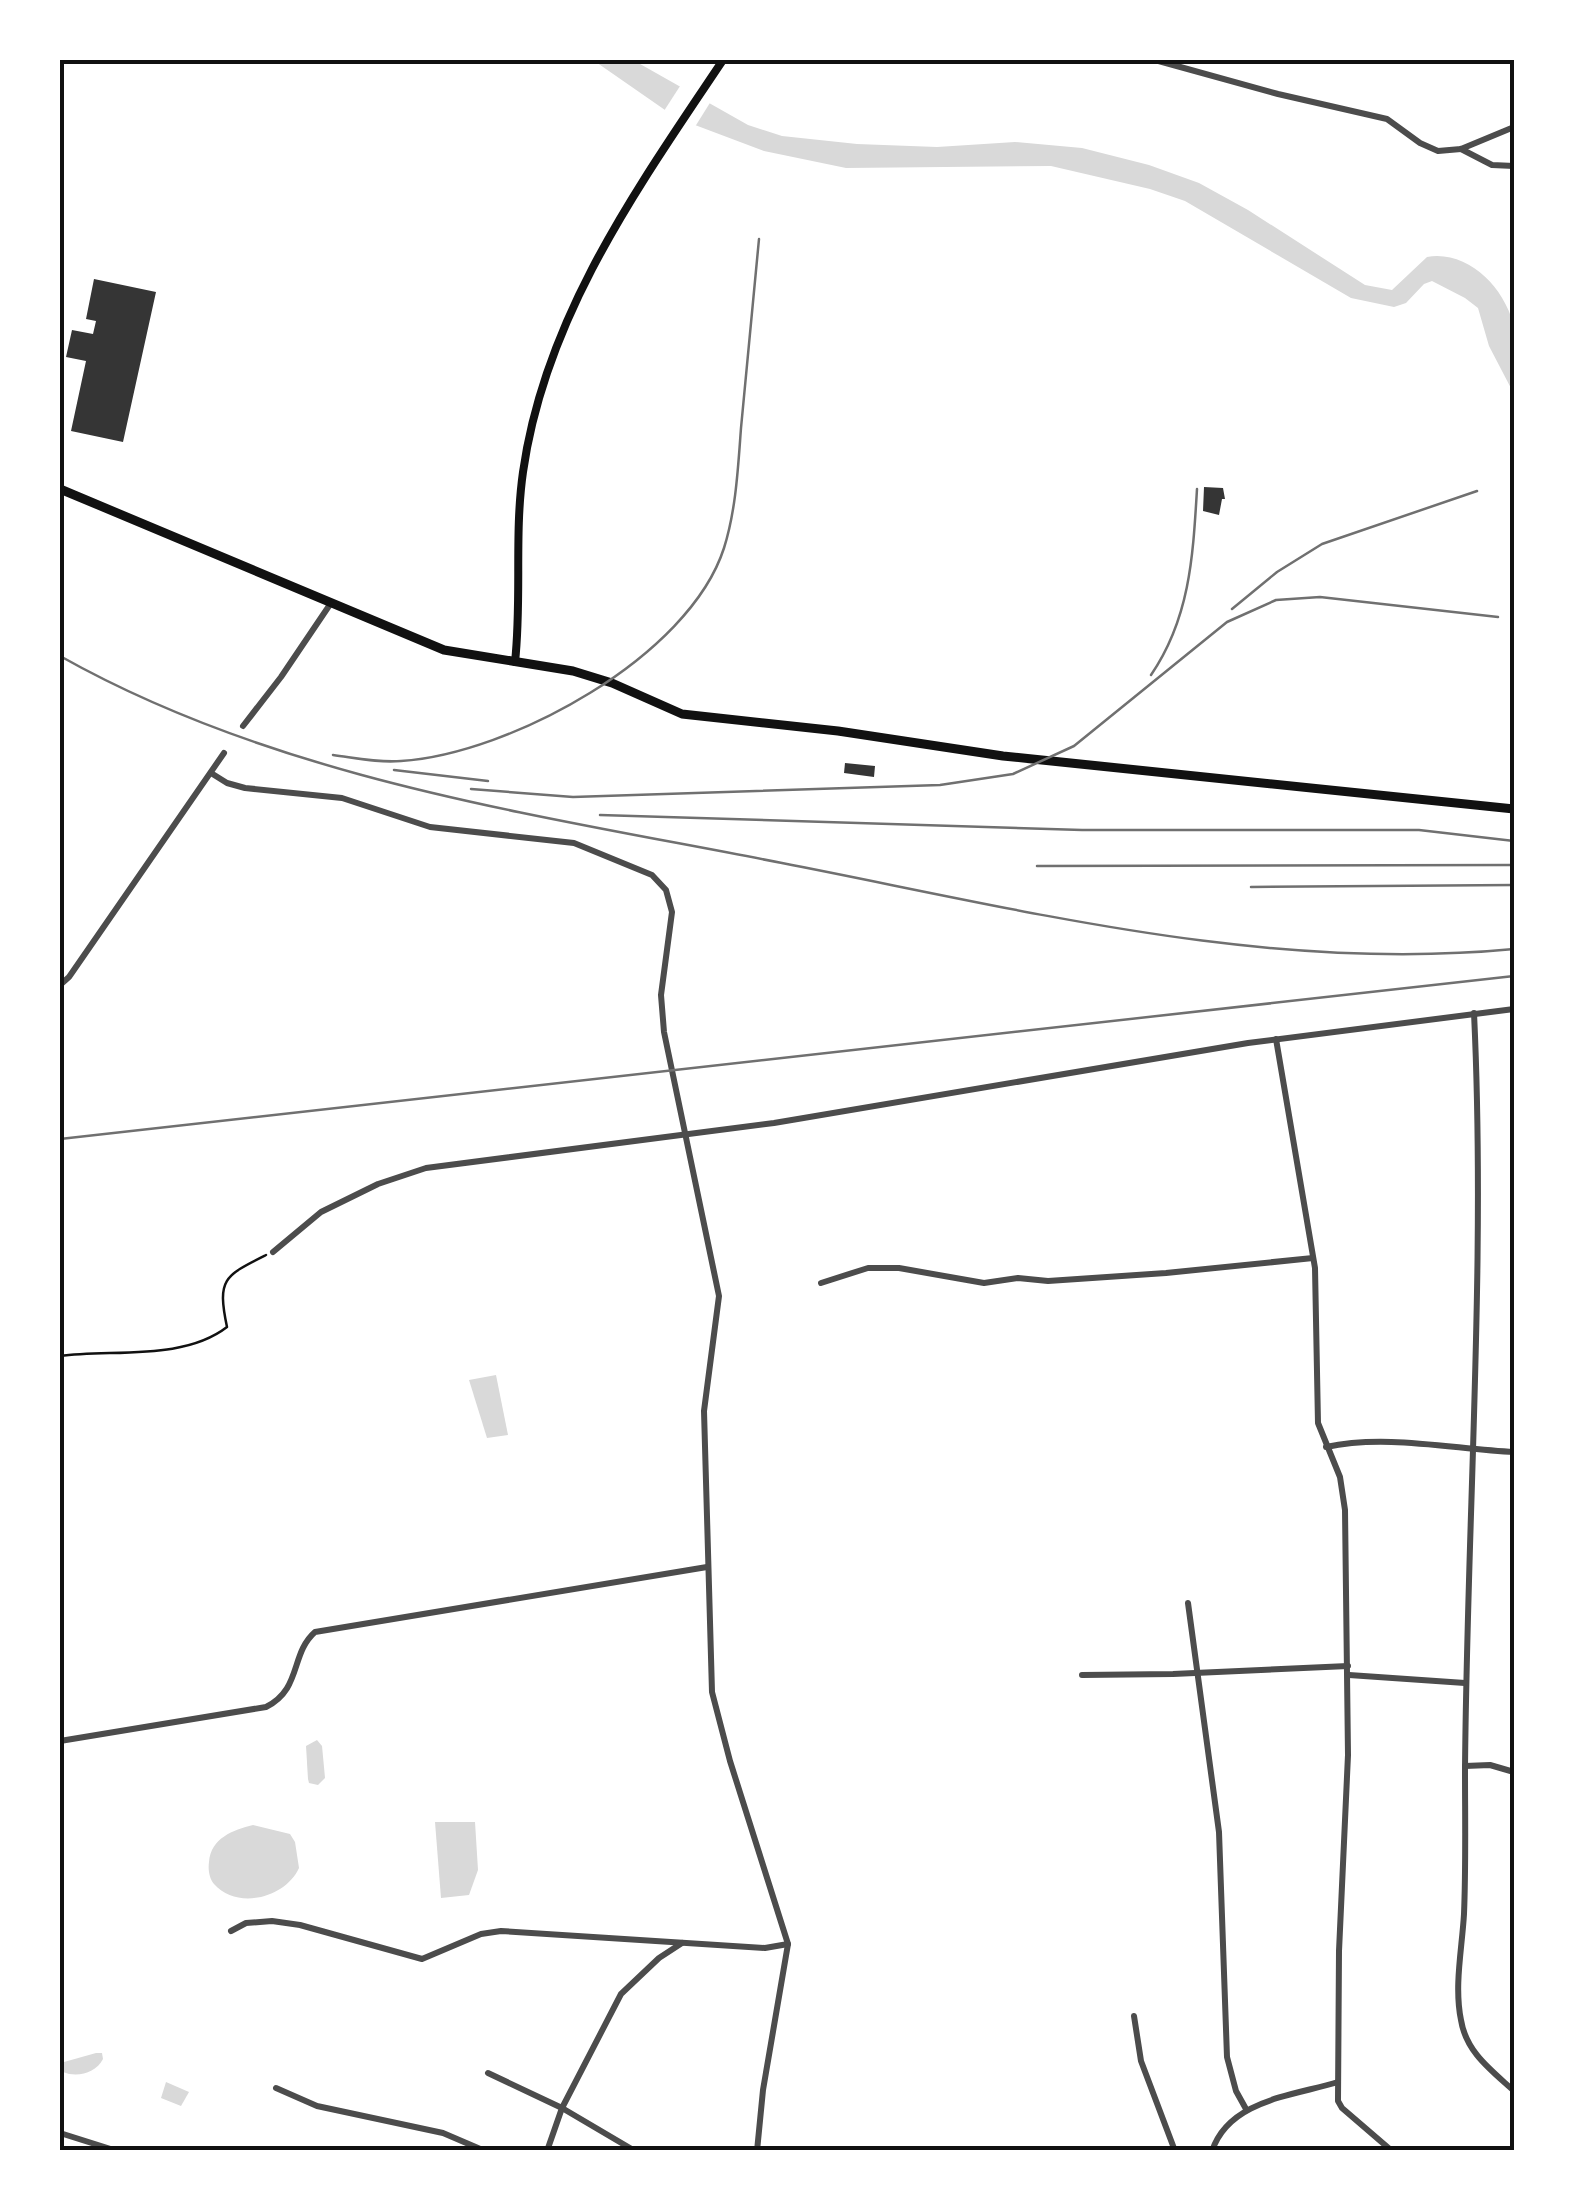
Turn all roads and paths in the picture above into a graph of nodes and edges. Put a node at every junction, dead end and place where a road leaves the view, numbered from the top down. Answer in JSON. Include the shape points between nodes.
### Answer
{"nodes":[{"id":1,"x":723,"y":60,"type":"edge"},
{"id":2,"x":1155,"y":60,"type":"edge"},
{"id":3,"x":1514,"y":127,"type":"edge"},
{"id":4,"x":1461,"y":149,"type":"junction"},
{"id":5,"x":1514,"y":166,"type":"edge"},
{"id":6,"x":60,"y":489,"type":"edge"},
{"id":7,"x":331,"y":603,"type":"junction"},
{"id":8,"x":515,"y":662,"type":"junction"},
{"id":9,"x":244,"y":726,"type":"dead end"},
{"id":10,"x":224,"y":753,"type":"dead end"},
{"id":11,"x":211,"y":773,"type":"junction"},
{"id":12,"x":1514,"y":809,"type":"edge"},
{"id":13,"x":60,"y":985,"type":"edge"},
{"id":14,"x":1514,"y":1009,"type":"edge"},
{"id":15,"x":1474,"y":1013,"type":"junction"},
{"id":16,"x":1276,"y":1039,"type":"junction"},
{"id":17,"x":687,"y":1135,"type":"junction"},
{"id":18,"x":273,"y":1252,"type":"joint"},
{"id":19,"x":1313,"y":1258,"type":"junction"},
{"id":20,"x":821,"y":1284,"type":"dead end"},
{"id":21,"x":60,"y":1356,"type":"edge"},
{"id":22,"x":1326,"y":1447,"type":"junction"},
{"id":23,"x":1475,"y":1450,"type":"junction"},
{"id":24,"x":1514,"y":1452,"type":"edge"},
{"id":25,"x":706,"y":1567,"type":"junction"},
{"id":26,"x":1188,"y":1603,"type":"dead end"},
{"id":27,"x":1348,"y":1671,"type":"junction"},
{"id":28,"x":1197,"y":1673,"type":"junction"},
{"id":29,"x":1082,"y":1674,"type":"dead end"},
{"id":30,"x":1465,"y":1682,"type":"junction"},
{"id":31,"x":60,"y":1741,"type":"edge"},
{"id":32,"x":1465,"y":1766,"type":"junction"},
{"id":33,"x":1514,"y":1772,"type":"edge"},
{"id":34,"x":230,"y":1931,"type":"dead end"},
{"id":35,"x":683,"y":1942,"type":"junction"},
{"id":36,"x":788,"y":1944,"type":"junction"},
{"id":37,"x":1134,"y":2016,"type":"dead end"},
{"id":38,"x":488,"y":2073,"type":"dead end"},
{"id":39,"x":1338,"y":2082,"type":"junction"},
{"id":40,"x":276,"y":2088,"type":"dead end"},
{"id":41,"x":1514,"y":2091,"type":"edge"},
{"id":42,"x":562,"y":2108,"type":"junction"},
{"id":43,"x":1246,"y":2109,"type":"junction"},
{"id":44,"x":60,"y":2133,"type":"edge"},
{"id":45,"x":118,"y":2151,"type":"edge"},
{"id":46,"x":485,"y":2151,"type":"edge"},
{"id":47,"x":546,"y":2151,"type":"edge"},
{"id":48,"x":634,"y":2151,"type":"edge"},
{"id":49,"x":758,"y":2151,"type":"edge"},
{"id":50,"x":1176,"y":2151,"type":"edge"},
{"id":51,"x":1212,"y":2151,"type":"edge"},
{"id":52,"x":1392,"y":2151,"type":"edge"}],
"edges":[{"from":1,"to":8,"type":"main road","via":[[624,209],[574,303],[535,414],[518,515]]},
{"from":2,"to":4,"type":"street","via":[[1387,118],[1438,151]]},
{"from":3,"to":4,"type":"street"},
{"from":4,"to":5,"type":"street","via":[[1492,165]]},
{"from":6,"to":7,"type":"main road"},
{"from":7,"to":8,"type":"main road","via":[[444,650]]},
{"from":7,"to":9,"type":"street"},
{"from":8,"to":12,"type":"main road","via":[[601,679],[682,714],[1003,756]]},
{"from":10,"to":11,"type":"street"},
{"from":11,"to":13,"type":"street"},
{"from":11,"to":17,"type":"street","via":[[245,788],[342,798],[430,827],[574,843],[652,874],[671,902],[661,995]]},
{"from":14,"to":15,"type":"street"},
{"from":15,"to":16,"type":"street"},
{"from":15,"to":23,"type":"street"},
{"from":16,"to":17,"type":"street"},
{"from":16,"to":19,"type":"street"},
{"from":17,"to":18,"type":"street","via":[[426,1168],[321,1212]]},
{"from":17,"to":25,"type":"street","via":[[719,1296],[704,1410]]},
{"from":18,"to":21,"type":"path","via":[[224,1282],[227,1327],[210,1338]]},
{"from":19,"to":20,"type":"street","via":[[984,1284],[868,1268]]},
{"from":19,"to":22,"type":"street","via":[[1318,1423]]},
{"from":22,"to":23,"type":"street","via":[[1364,1442]]},
{"from":22,"to":27,"type":"street","via":[[1344,1495]]},
{"from":23,"to":24,"type":"street"},
{"from":23,"to":30,"type":"street"},
{"from":25,"to":31,"type":"street","via":[[314,1632],[284,1696],[266,1707]]},
{"from":25,"to":36,"type":"street","via":[[716,1716]]},
{"from":26,"to":28,"type":"street"},
{"from":27,"to":28,"type":"street"},
{"from":27,"to":30,"type":"street"},
{"from":27,"to":39,"type":"street"},
{"from":28,"to":29,"type":"street"},
{"from":28,"to":43,"type":"street","via":[[1219,1832],[1228,2056]]},
{"from":30,"to":32,"type":"street"},
{"from":32,"to":33,"type":"street"},
{"from":32,"to":41,"type":"street","via":[[1458,2000],[1468,2042]]},
{"from":34,"to":35,"type":"street","via":[[246,1922],[272,1921],[422,1958],[501,1931]]},
{"from":35,"to":36,"type":"street"},
{"from":35,"to":42,"type":"street","via":[[620,1994]]},
{"from":36,"to":49,"type":"street"},
{"from":37,"to":50,"type":"street","via":[[1141,2060]]},
{"from":38,"to":42,"type":"street"},
{"from":39,"to":43,"type":"street"},
{"from":39,"to":52,"type":"street","via":[[1342,2108]]},
{"from":40,"to":46,"type":"street","via":[[317,2106],[442,2132]]},
{"from":42,"to":47,"type":"street"},
{"from":42,"to":48,"type":"street"},
{"from":43,"to":51,"type":"street","via":[[1229,2120]]},
{"from":44,"to":45,"type":"street"}]}
